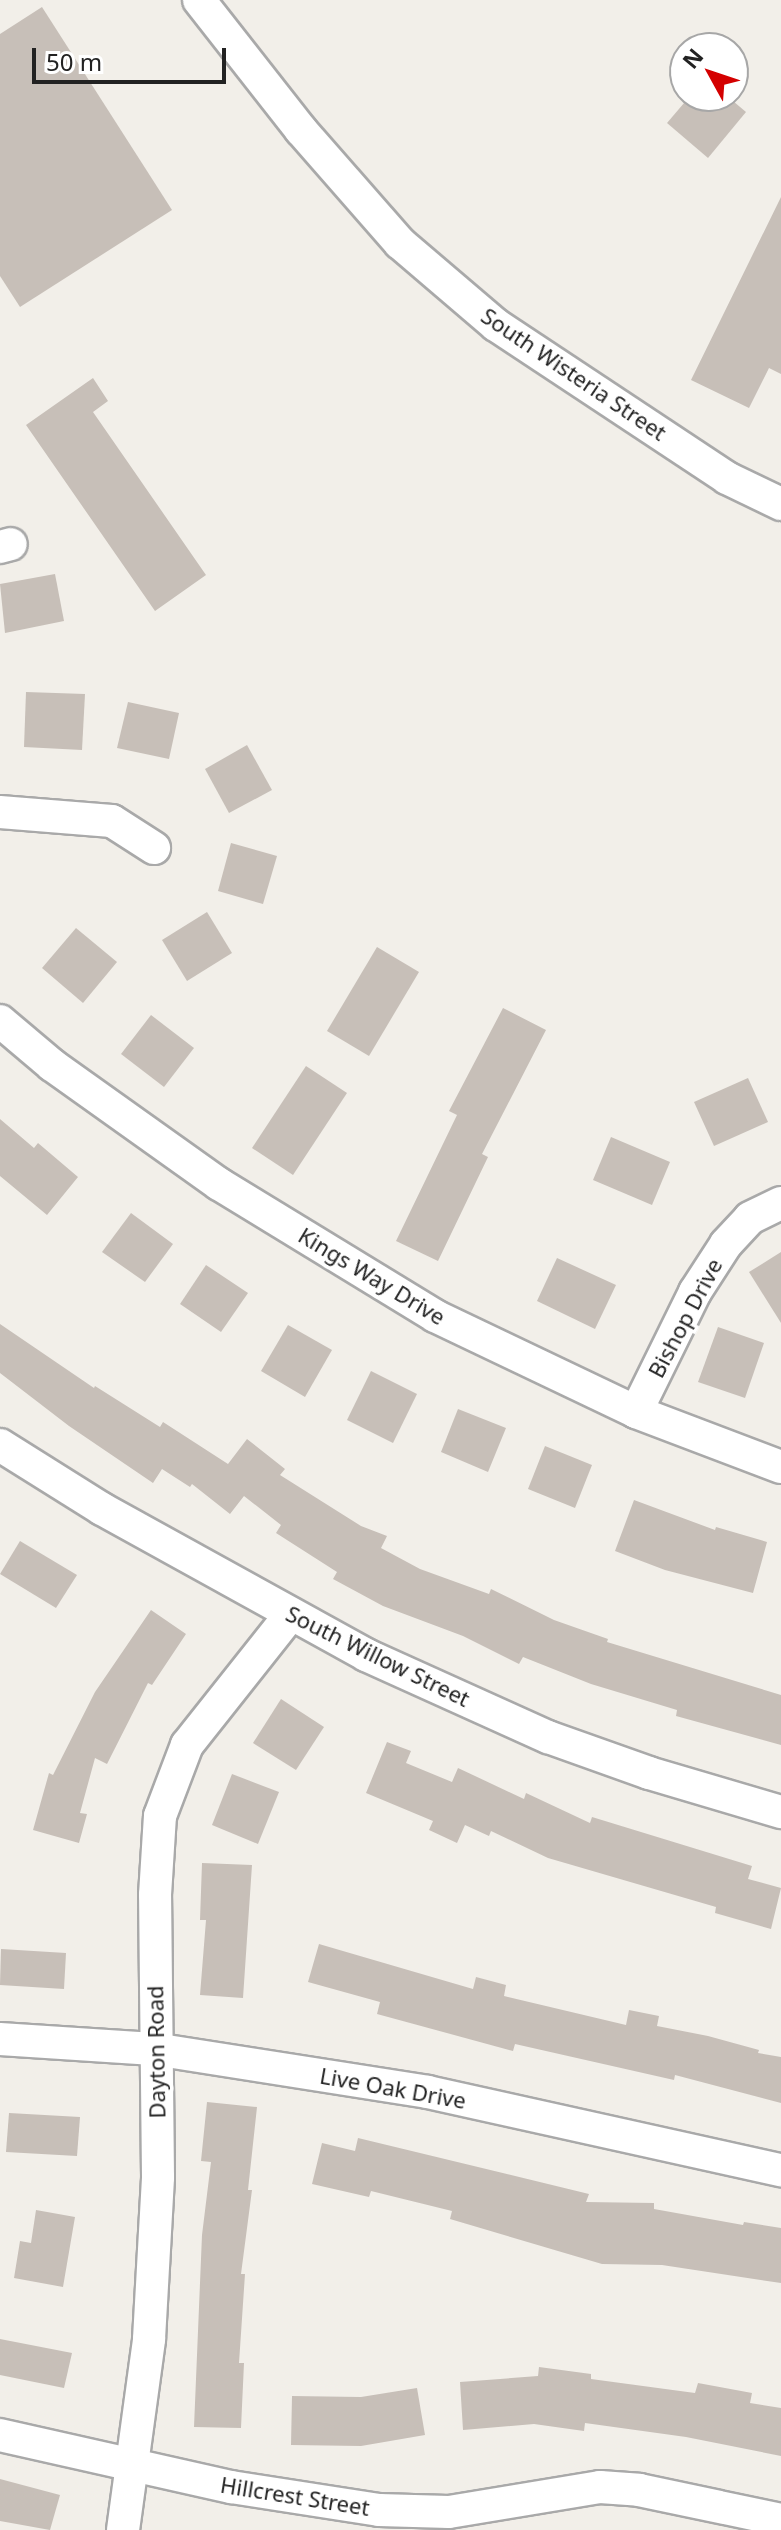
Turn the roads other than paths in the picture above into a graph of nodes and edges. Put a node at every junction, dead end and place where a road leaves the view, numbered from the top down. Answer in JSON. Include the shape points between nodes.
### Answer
{"nodes":[{"id":1,"x":199,"y":0,"type":"edge"},
{"id":2,"x":781,"y":504,"type":"edge"},
{"id":3,"x":0,"y":812,"type":"edge"},
{"id":4,"x":154,"y":848,"type":"dead end"},
{"id":5,"x":0,"y":1021,"type":"edge"},
{"id":6,"x":781,"y":1203,"type":"edge"},
{"id":7,"x":636,"y":1412,"type":"junction"},
{"id":8,"x":0,"y":1445,"type":"edge"},
{"id":9,"x":781,"y":1467,"type":"edge"},
{"id":10,"x":291,"y":1614,"type":"junction"},
{"id":11,"x":781,"y":1812,"type":"edge"},
{"id":12,"x":0,"y":2039,"type":"edge"},
{"id":13,"x":154,"y":2049,"type":"junction"},
{"id":14,"x":781,"y":2170,"type":"edge"},
{"id":15,"x":0,"y":2435,"type":"edge"},
{"id":16,"x":133,"y":2463,"type":"junction"},
{"id":17,"x":781,"y":2520,"type":"edge"},
{"id":18,"x":123,"y":2530,"type":"edge"}],
"edges":[{"from":1,"to":2,"type":"street","name":"South Wisteria Street","via":[[301,130],[400,243],[496,325],[727,478]]},
{"from":3,"to":4,"type":"street","via":[[112,821]]},
{"from":5,"to":7,"type":"street","name":"Kings Way Drive","via":[[52,1065],[219,1184],[435,1316]]},
{"from":6,"to":7,"type":"street","name":"Bishop Drive","via":[[750,1218],[726,1244],[695,1292]]},
{"from":7,"to":9,"type":"street","name":"Kings Way Drive"},
{"from":8,"to":10,"type":"street","name":"South Willow Street","via":[[102,1509]]},
{"from":10,"to":11,"type":"street","name":"South Willow Street","via":[[366,1655],[548,1737]]},
{"from":10,"to":13,"type":"street","name":"Dayton Road","via":[[187,1745],[171,1781],[160,1816]]},
{"from":12,"to":13,"type":"street","name":"Live Oak Drive"},
{"from":13,"to":14,"type":"street","name":"Live Oak Drive","via":[[428,2092]]},
{"from":13,"to":16,"type":"street","name":"Dayton Road","via":[[156,2221],[149,2339]]},
{"from":15,"to":16,"type":"street","name":"Hillcrest Street"},
{"from":16,"to":17,"type":"street","name":"Hillcrest Street","via":[[282,2497],[379,2510],[449,2512],[600,2487],[639,2490]]},
{"from":16,"to":18,"type":"street","name":"Dayton Road"}]}
